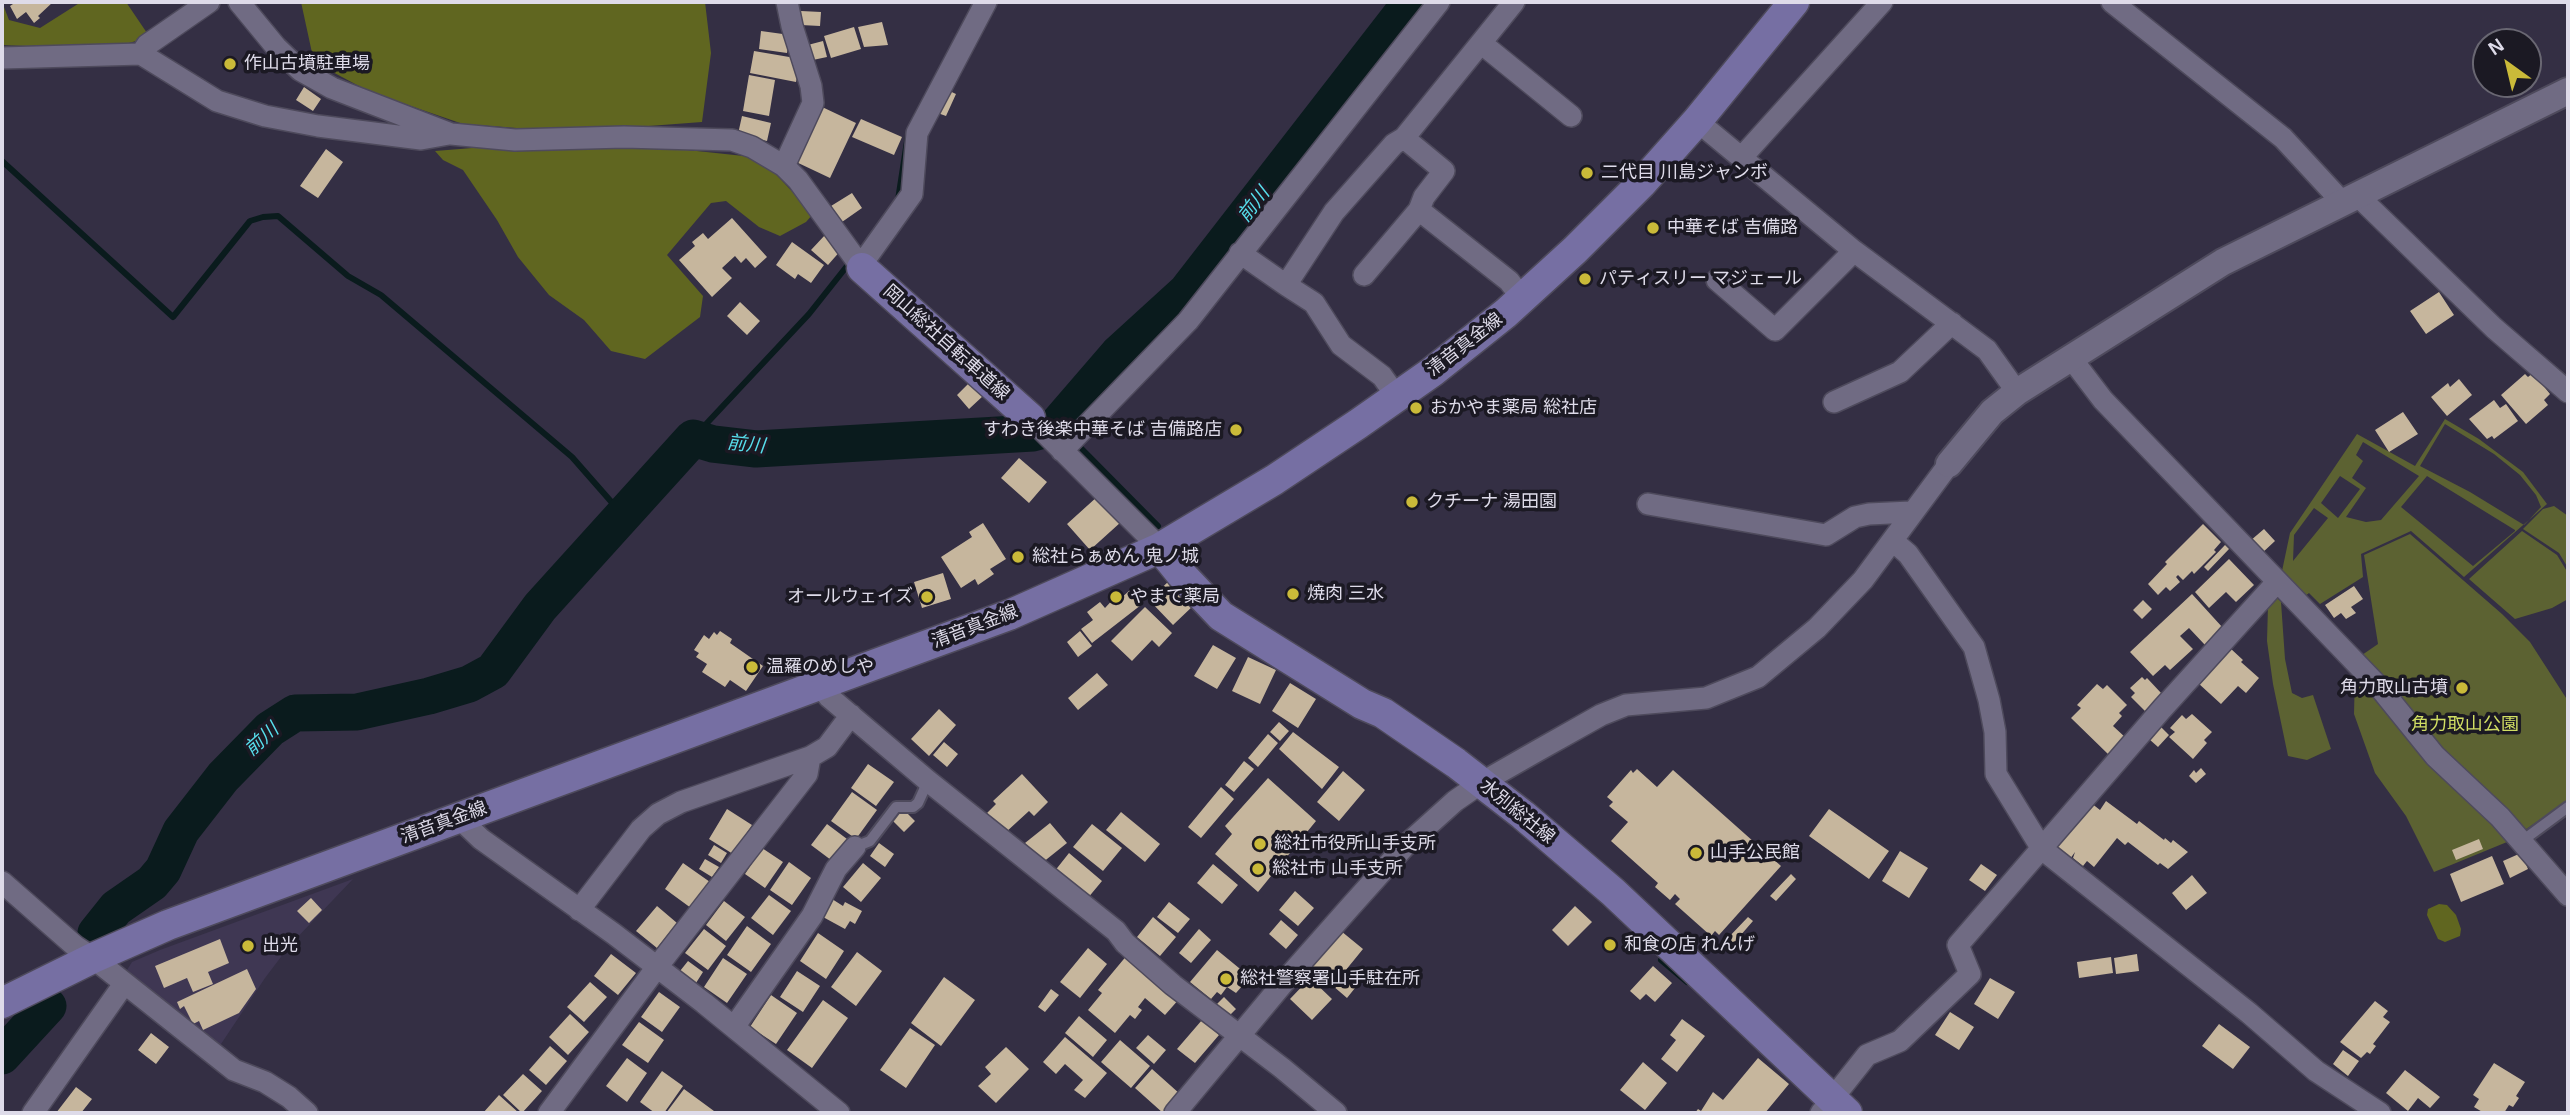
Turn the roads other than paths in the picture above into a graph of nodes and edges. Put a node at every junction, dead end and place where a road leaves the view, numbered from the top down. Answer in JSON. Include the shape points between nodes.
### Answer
{"nodes":[{"id":1,"x":209,"y":2,"type":"edge"},
{"id":2,"x":239,"y":2,"type":"edge"},
{"id":3,"x":787,"y":2,"type":"edge"},
{"id":4,"x":986,"y":2,"type":"edge"},
{"id":5,"x":1439,"y":2,"type":"edge"},
{"id":6,"x":1514,"y":2,"type":"edge"},
{"id":7,"x":1794,"y":2,"type":"edge"},
{"id":8,"x":1882,"y":2,"type":"edge"},
{"id":9,"x":2112,"y":2,"type":"edge"},
{"id":10,"x":1481,"y":43,"type":"junction"},
{"id":11,"x":141,"y":54,"type":"junction"},
{"id":12,"x":2,"y":58,"type":"edge"},
{"id":13,"x":2568,"y":91,"type":"edge"},
{"id":14,"x":1571,"y":116,"type":"dead end"},
{"id":15,"x":1697,"y":121,"type":"junction"},
{"id":16,"x":451,"y":134,"type":"junction"},
{"id":17,"x":1404,"y":138,"type":"junction"},
{"id":18,"x":1742,"y":157,"type":"junction"},
{"id":19,"x":784,"y":166,"type":"junction"},
{"id":20,"x":2351,"y":200,"type":"junction"},
{"id":21,"x":1419,"y":210,"type":"junction"},
{"id":22,"x":1854,"y":251,"type":"junction"},
{"id":23,"x":1240,"y":253,"type":"junction"},
{"id":24,"x":856,"y":260,"type":"junction"},
{"id":25,"x":1364,"y":275,"type":"dead end"},
{"id":26,"x":1717,"y":281,"type":"dead end"},
{"id":27,"x":1286,"y":285,"type":"junction"},
{"id":28,"x":1522,"y":298,"type":"junction"},
{"id":29,"x":1952,"y":323,"type":"junction"},
{"id":30,"x":2071,"y":358,"type":"junction"},
{"id":31,"x":2017,"y":392,"type":"junction"},
{"id":32,"x":2568,"y":392,"type":"edge"},
{"id":33,"x":1397,"y":397,"type":"junction"},
{"id":34,"x":1834,"y":402,"type":"dead end"},
{"id":35,"x":1038,"y":426,"type":"joint"},
{"id":36,"x":1069,"y":444,"type":"junction"},
{"id":37,"x":1948,"y":464,"type":"joint"},
{"id":38,"x":1648,"y":504,"type":"dead end"},
{"id":39,"x":1912,"y":512,"type":"junction"},
{"id":40,"x":1893,"y":541,"type":"junction"},
{"id":41,"x":1160,"y":548,"type":"junction"},
{"id":42,"x":2277,"y":582,"type":"junction"},
{"id":43,"x":819,"y":685,"type":"junction"},
{"id":44,"x":851,"y":715,"type":"junction"},
{"id":45,"x":810,"y":757,"type":"junction"},
{"id":46,"x":928,"y":781,"type":"junction"},
{"id":47,"x":1481,"y":783,"type":"junction"},
{"id":48,"x":2568,"y":807,"type":"edge"},
{"id":49,"x":459,"y":818,"type":"junction"},
{"id":50,"x":2522,"y":841,"type":"junction"},
{"id":51,"x":855,"y":847,"type":"joint"},
{"id":52,"x":2042,"y":849,"type":"junction"},
{"id":53,"x":2,"y":882,"type":"edge"},
{"id":54,"x":2568,"y":895,"type":"edge"},
{"id":55,"x":579,"y":910,"type":"junction"},
{"id":56,"x":93,"y":958,"type":"junction"},
{"id":57,"x":657,"y":967,"type":"junction"},
{"id":58,"x":124,"y":984,"type":"junction"},
{"id":59,"x":2,"y":1003,"type":"edge"},
{"id":60,"x":734,"y":1027,"type":"junction"},
{"id":61,"x":1241,"y":1036,"type":"junction"},
{"id":62,"x":1833,"y":1109,"type":"edge"},
{"id":63,"x":33,"y":1113,"type":"edge"},
{"id":64,"x":307,"y":1113,"type":"edge"},
{"id":65,"x":549,"y":1113,"type":"edge"},
{"id":66,"x":839,"y":1113,"type":"edge"},
{"id":67,"x":1175,"y":1113,"type":"edge"},
{"id":68,"x":1336,"y":1113,"type":"edge"},
{"id":69,"x":2381,"y":1113,"type":"edge"}],
"edges":[{"from":1,"to":11,"type":"street","via":[[147,45]]},
{"from":2,"to":16,"type":"street","via":[[300,70],[332,88]]},
{"from":3,"to":19,"type":"street","via":[[813,103]]},
{"from":4,"to":24,"type":"street","via":[[918,133],[912,194],[867,257]]},
{"from":5,"to":23,"type":"street"},
{"from":6,"to":10,"type":"street"},
{"from":7,"to":15,"type":"main road","name":"清音真金線"},
{"from":8,"to":18,"type":"street"},
{"from":9,"to":20,"type":"street","via":[[2283,138]]},
{"from":10,"to":14,"type":"street"},
{"from":10,"to":17,"type":"street"},
{"from":11,"to":12,"type":"street"},
{"from":11,"to":16,"type":"street","via":[[217,101],[265,116],[421,139]]},
{"from":13,"to":20,"type":"street"},
{"from":15,"to":18,"type":"street"},
{"from":15,"to":28,"type":"main road","name":"清音真金線","via":[[1631,194]]},
{"from":16,"to":19,"type":"street","via":[[515,140],[732,140]]},
{"from":17,"to":21,"type":"street","via":[[1444,171]]},
{"from":17,"to":27,"type":"street","via":[[1334,212]]},
{"from":18,"to":22,"type":"street"},
{"from":19,"to":24,"type":"street"},
{"from":20,"to":30,"type":"street","via":[[2223,262]]},
{"from":20,"to":32,"type":"street"},
{"from":21,"to":25,"type":"street"},
{"from":21,"to":28,"type":"street","via":[[1509,281]]},
{"from":22,"to":26,"type":"street","via":[[1775,330]]},
{"from":22,"to":29,"type":"street"},
{"from":23,"to":27,"type":"street"},
{"from":23,"to":36,"type":"street","via":[[1188,321]]},
{"from":24,"to":35,"type":"main road","name":"岡山総社自転車道線"},
{"from":27,"to":33,"type":"street","via":[[1314,303],[1341,345],[1382,376]]},
{"from":28,"to":33,"type":"main road","name":"清音真金線"},
{"from":29,"to":31,"type":"street","via":[[1987,350]]},
{"from":29,"to":34,"type":"street","via":[[1900,372]]},
{"from":30,"to":31,"type":"street"},
{"from":30,"to":42,"type":"street","via":[[2103,400]]},
{"from":31,"to":37,"type":"street","via":[[1992,412]]},
{"from":33,"to":41,"type":"main road","name":"清音真金線","via":[[1274,480]]},
{"from":35,"to":36,"type":"street"},
{"from":36,"to":41,"type":"street"},
{"from":37,"to":39,"type":"street"},
{"from":38,"to":39,"type":"street","via":[[1826,535],[1855,517]]},
{"from":39,"to":40,"type":"street"},
{"from":40,"to":47,"type":"street","via":[[1817,628],[1758,677],[1706,698],[1626,705]]},
{"from":40,"to":52,"type":"street","via":[[1908,554],[1974,647],[1995,732],[1996,774]]},
{"from":41,"to":43,"type":"main road","name":"清音真金線","via":[[1009,615]]},
{"from":41,"to":47,"type":"main road","name":"水別総社線","via":[[1221,616],[1383,713]]},
{"from":42,"to":50,"type":"street","via":[[2380,688],[2435,756]]},
{"from":42,"to":52,"type":"street"},
{"from":43,"to":44,"type":"street"},
{"from":43,"to":49,"type":"main road","name":"清音真金線"},
{"from":44,"to":45,"type":"street","via":[[827,747]]},
{"from":44,"to":46,"type":"street"},
{"from":45,"to":55,"type":"street","via":[[657,814],[640,829]]},
{"from":45,"to":57,"type":"street","via":[[807,774]]},
{"from":46,"to":51,"type":"lane","via":[[918,803],[896,807],[870,841]]},
{"from":46,"to":61,"type":"street"},
{"from":47,"to":61,"type":"street","via":[[1404,847]]},
{"from":47,"to":62,"type":"main road","name":"水別総社線","via":[[1613,892]]},
{"from":48,"to":50,"type":"lane"},
{"from":49,"to":55,"type":"street"},
{"from":49,"to":56,"type":"main road","name":"清音真金線","via":[[168,925]]},
{"from":50,"to":54,"type":"street"},
{"from":51,"to":60,"type":"street"},
{"from":52,"to":62,"type":"street","via":[[1958,945],[1970,974],[1900,1041],[1867,1055]]},
{"from":52,"to":69,"type":"street","via":[[2316,1071]]},
{"from":53,"to":56,"type":"street"},
{"from":55,"to":57,"type":"street"},
{"from":56,"to":58,"type":"street"},
{"from":56,"to":59,"type":"main road","name":"清音真金線"},
{"from":57,"to":60,"type":"street"},
{"from":57,"to":65,"type":"street"},
{"from":58,"to":63,"type":"street"},
{"from":58,"to":64,"type":"street","via":[[234,1070],[265,1082]]},
{"from":60,"to":66,"type":"street"},
{"from":61,"to":67,"type":"street"},
{"from":61,"to":68,"type":"street"}]}
